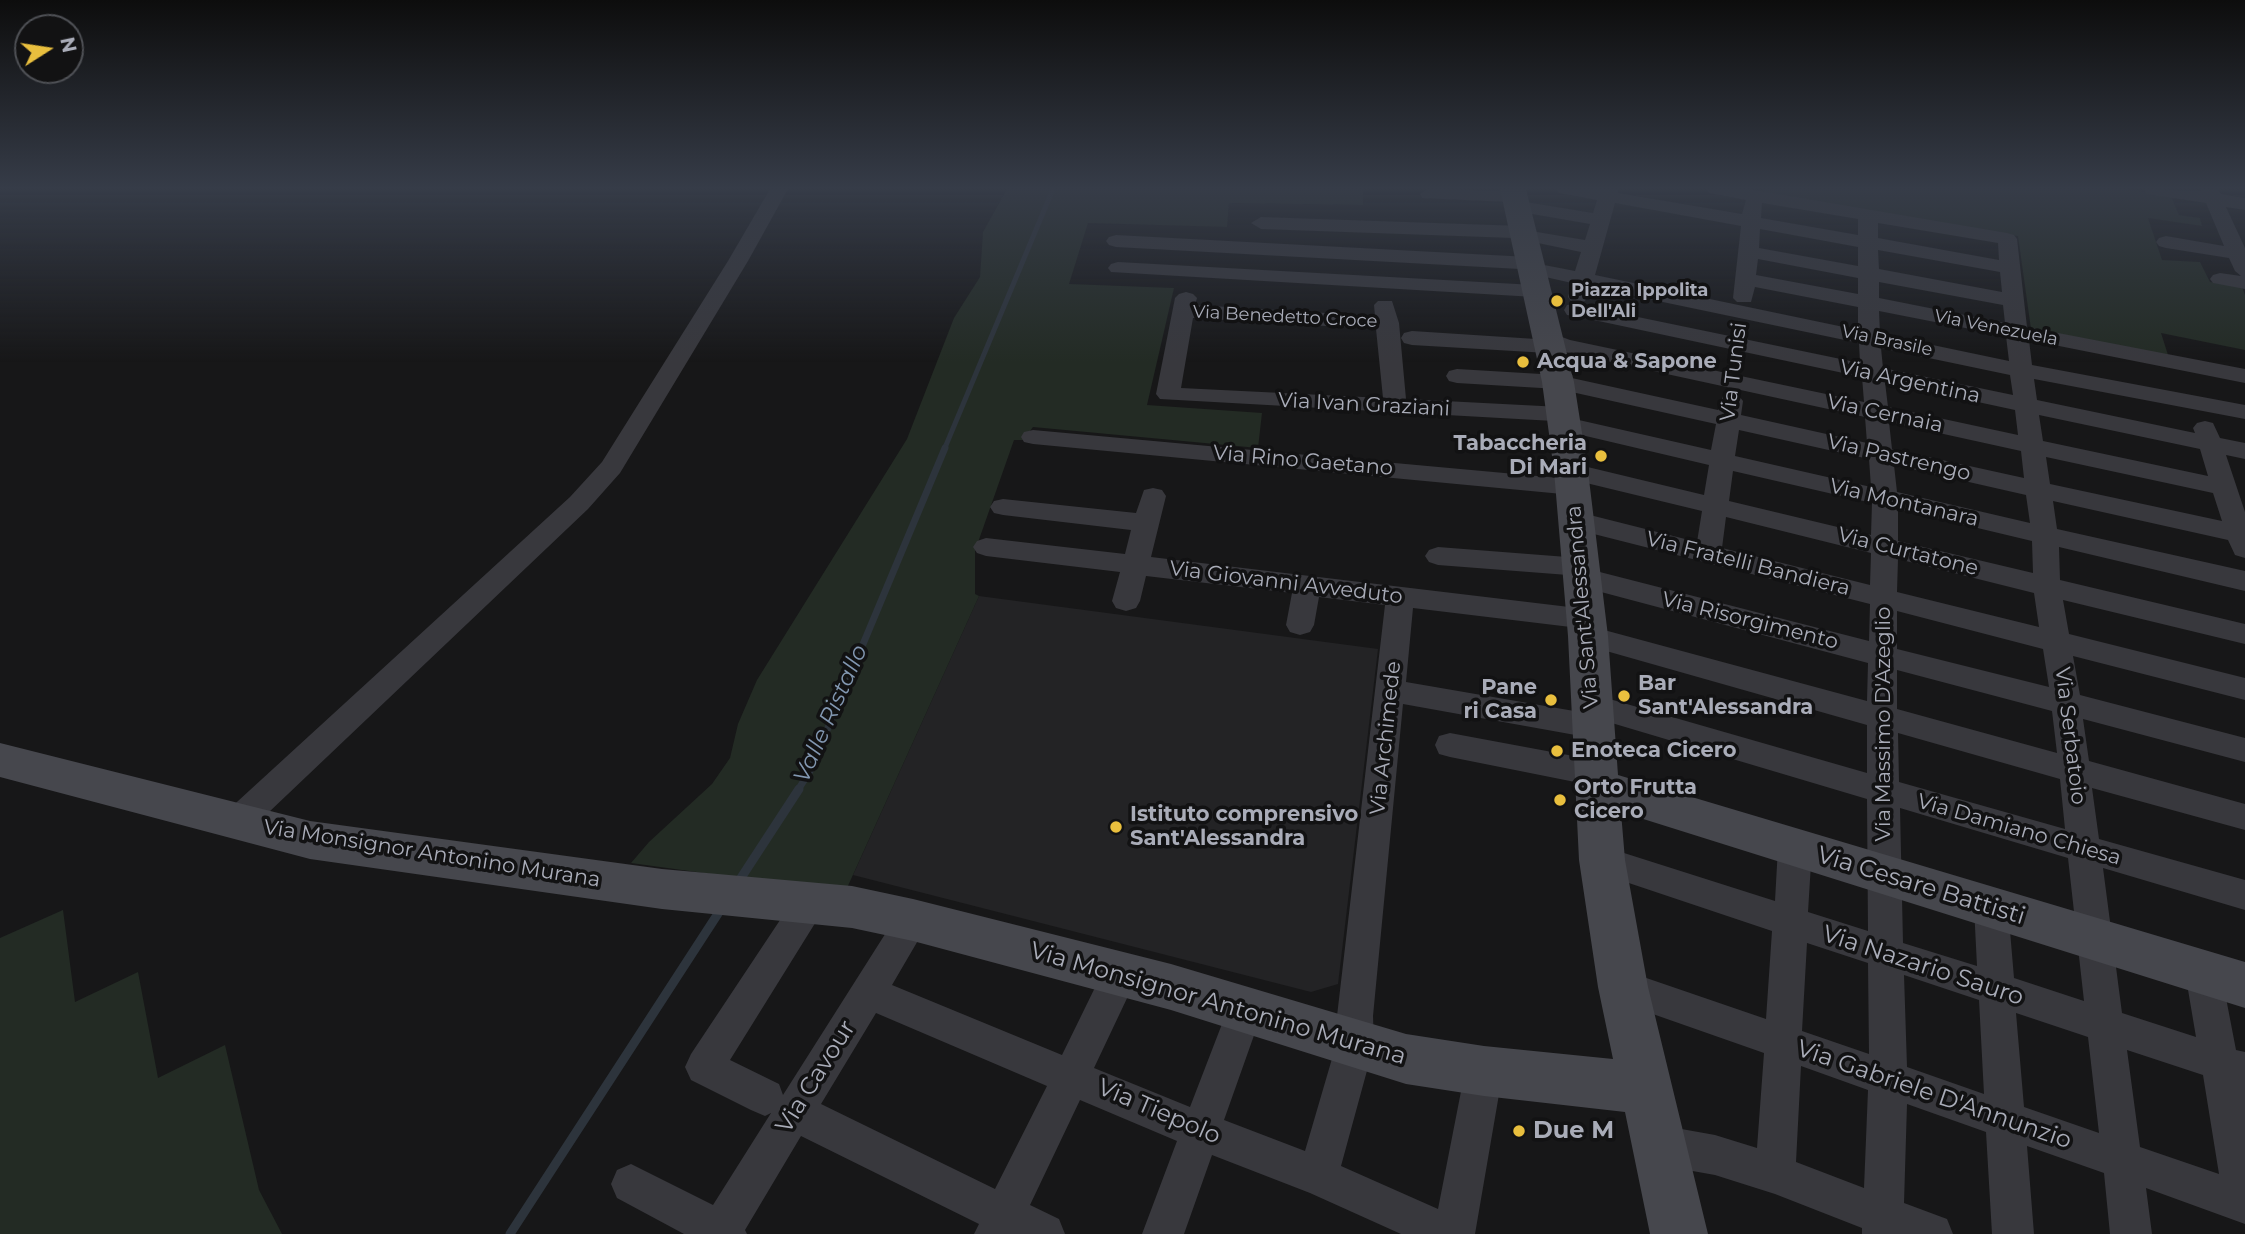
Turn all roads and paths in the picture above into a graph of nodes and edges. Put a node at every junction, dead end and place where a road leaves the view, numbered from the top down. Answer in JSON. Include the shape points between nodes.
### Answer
{"nodes":[{"id":1,"x":746,"y":247,"type":"edge"},
{"id":2,"x":1489,"y":247,"type":"edge"},
{"id":3,"x":1526,"y":247,"type":"edge"},
{"id":4,"x":1539,"y":247,"type":"edge"},
{"id":5,"x":1586,"y":247,"type":"edge"},
{"id":6,"x":1750,"y":247,"type":"edge"},
{"id":7,"x":1868,"y":247,"type":"edge"},
{"id":8,"x":1973,"y":247,"type":"edge"},
{"id":9,"x":1973,"y":247,"type":"edge"},
{"id":10,"x":2186,"y":247,"type":"edge"},
{"id":11,"x":1594,"y":248,"type":"joint"},
{"id":12,"x":1750,"y":252,"type":"junction"},
{"id":13,"x":2009,"y":253,"type":"junction"},
{"id":14,"x":2243,"y":260,"type":"edge"},
{"id":15,"x":1118,"y":268,"type":"dead end"},
{"id":16,"x":1867,"y":273,"type":"junction"},
{"id":17,"x":1583,"y":279,"type":"junction"},
{"id":18,"x":1747,"y":279,"type":"junction"},
{"id":19,"x":2220,"y":279,"type":"dead end"},
{"id":20,"x":1383,"y":283,"type":"junction"},
{"id":21,"x":2245,"y":283,"type":"edge"},
{"id":22,"x":2013,"y":300,"type":"junction"},
{"id":23,"x":1870,"y":304,"type":"junction"},
{"id":24,"x":1575,"y":310,"type":"junction"},
{"id":25,"x":1742,"y":311,"type":"junction"},
{"id":26,"x":1388,"y":323,"type":"junction"},
{"id":27,"x":2017,"y":332,"type":"junction"},
{"id":28,"x":1869,"y":337,"type":"junction"},
{"id":29,"x":1412,"y":338,"type":"dead end"},
{"id":30,"x":1737,"y":345,"type":"junction"},
{"id":31,"x":2180,"y":353,"type":"junction"},
{"id":32,"x":2021,"y":370,"type":"junction"},
{"id":33,"x":1873,"y":374,"type":"junction"},
{"id":34,"x":1557,"y":375,"type":"junction"},
{"id":35,"x":1457,"y":376,"type":"dead end"},
{"id":36,"x":2245,"y":376,"type":"edge"},
{"id":37,"x":1733,"y":381,"type":"junction"},
{"id":38,"x":1168,"y":394,"type":"joint"},
{"id":39,"x":2196,"y":402,"type":"junction"},
{"id":40,"x":1395,"y":407,"type":"junction"},
{"id":41,"x":2027,"y":407,"type":"junction"},
{"id":42,"x":1878,"y":412,"type":"junction"},
{"id":43,"x":2245,"y":412,"type":"edge"},
{"id":44,"x":1728,"y":420,"type":"junction"},
{"id":45,"x":1033,"y":437,"type":"dead end"},
{"id":46,"x":2210,"y":443,"type":"junction"},
{"id":47,"x":2034,"y":446,"type":"junction"},
{"id":48,"x":2245,"y":450,"type":"edge"},
{"id":49,"x":1881,"y":453,"type":"junction"},
{"id":50,"x":1722,"y":461,"type":"junction"},
{"id":51,"x":2223,"y":487,"type":"junction"},
{"id":52,"x":2039,"y":490,"type":"junction"},
{"id":53,"x":1574,"y":493,"type":"junction"},
{"id":54,"x":1153,"y":496,"type":"dead end"},
{"id":55,"x":1885,"y":499,"type":"junction"},
{"id":56,"x":1714,"y":505,"type":"junction"},
{"id":57,"x":1003,"y":507,"type":"dead end"},
{"id":58,"x":1146,"y":523,"type":"junction"},
{"id":59,"x":2045,"y":536,"type":"junction"},
{"id":60,"x":2242,"y":543,"type":"edge"},
{"id":61,"x":1884,"y":545,"type":"junction"},
{"id":62,"x":986,"y":547,"type":"dead end"},
{"id":63,"x":1708,"y":554,"type":"junction"},
{"id":64,"x":1438,"y":556,"type":"dead end"},
{"id":65,"x":1136,"y":564,"type":"junction"},
{"id":66,"x":1581,"y":572,"type":"junction"},
{"id":67,"x":2245,"y":581,"type":"edge"},
{"id":68,"x":1307,"y":584,"type":"junction"},
{"id":69,"x":2047,"y":587,"type":"junction"},
{"id":70,"x":1401,"y":597,"type":"junction"},
{"id":71,"x":1884,"y":598,"type":"junction"},
{"id":72,"x":1126,"y":601,"type":"dead end"},
{"id":73,"x":1300,"y":625,"type":"dead end"},
{"id":74,"x":1587,"y":627,"type":"junction"},
{"id":75,"x":2245,"y":634,"type":"edge"},
{"id":76,"x":2058,"y":643,"type":"junction"},
{"id":77,"x":1884,"y":656,"type":"junction"},
{"id":78,"x":2245,"y":689,"type":"edge"},
{"id":79,"x":1391,"y":691,"type":"junction"},
{"id":80,"x":2066,"y":702,"type":"junction"},
{"id":81,"x":1592,"y":716,"type":"junction"},
{"id":82,"x":1882,"y":717,"type":"junction"},
{"id":83,"x":1450,"y":746,"type":"dead end"},
{"id":84,"x":2245,"y":750,"type":"edge"},
{"id":85,"x":0,"y":760,"type":"edge"},
{"id":86,"x":2074,"y":770,"type":"junction"},
{"id":87,"x":1596,"y":780,"type":"junction"},
{"id":88,"x":1883,"y":790,"type":"junction"},
{"id":89,"x":2245,"y":817,"type":"edge"},
{"id":90,"x":237,"y":822,"type":"junction"},
{"id":91,"x":1794,"y":847,"type":"junction"},
{"id":92,"x":2084,"y":848,"type":"junction"},
{"id":93,"x":1602,"y":860,"type":"junction"},
{"id":94,"x":1885,"y":874,"type":"junction"},
{"id":95,"x":2245,"y":895,"type":"edge"},
{"id":96,"x":802,"y":903,"type":"junction"},
{"id":97,"x":1991,"y":907,"type":"junction"},
{"id":98,"x":913,"y":920,"type":"junction"},
{"id":99,"x":1790,"y":922,"type":"junction"},
{"id":100,"x":2095,"y":939,"type":"junction"},
{"id":101,"x":1886,"y":953,"type":"junction"},
{"id":102,"x":1120,"y":975,"type":"junction"},
{"id":103,"x":2224,"y":978,"type":"edge"},
{"id":104,"x":1623,"y":987,"type":"junction"},
{"id":105,"x":1997,"y":990,"type":"junction"},
{"id":106,"x":869,"y":993,"type":"junction"},
{"id":107,"x":1244,"y":1010,"type":"junction"},
{"id":108,"x":2106,"y":1026,"type":"junction"},
{"id":109,"x":1783,"y":1043,"type":"junction"},
{"id":110,"x":1355,"y":1045,"type":"junction"},
{"id":111,"x":2232,"y":1067,"type":"edge"},
{"id":112,"x":1484,"y":1071,"type":"junction"},
{"id":113,"x":1070,"y":1075,"type":"junction"},
{"id":114,"x":1888,"y":1078,"type":"junction"},
{"id":115,"x":1645,"y":1088,"type":"junction"},
{"id":116,"x":780,"y":1105,"type":"junction"},
{"id":117,"x":2005,"y":1120,"type":"junction"},
{"id":118,"x":1200,"y":1131,"type":"junction"},
{"id":119,"x":1659,"y":1145,"type":"junction"},
{"id":120,"x":2122,"y":1160,"type":"junction"},
{"id":121,"x":1775,"y":1174,"type":"junction"},
{"id":122,"x":1318,"y":1177,"type":"junction"},
{"id":123,"x":631,"y":1184,"type":"dead end"},
{"id":124,"x":2245,"y":1204,"type":"edge"},
{"id":125,"x":1000,"y":1224,"type":"edge"},
{"id":126,"x":1883,"y":1225,"type":"edge"},
{"id":127,"x":722,"y":1233,"type":"edge"},
{"id":128,"x":1044,"y":1234,"type":"edge"},
{"id":129,"x":1163,"y":1234,"type":"edge"},
{"id":130,"x":1448,"y":1234,"type":"edge"},
{"id":131,"x":1454,"y":1234,"type":"edge"},
{"id":132,"x":1679,"y":1234,"type":"edge"},
{"id":133,"x":1932,"y":1234,"type":"edge"},
{"id":134,"x":2013,"y":1234,"type":"edge"},
{"id":135,"x":2131,"y":1234,"type":"edge"}],
"edges":[{"from":1,"to":90,"type":"street","via":[[611,467],[579,503]]},
{"from":2,"to":20,"type":"street"},
{"from":3,"to":34,"type":"street","name":"Via Sant'Alessandra"},
{"from":4,"to":17,"type":"street","name":"Via Brasile"},
{"from":5,"to":11,"type":"street"},
{"from":6,"to":12,"type":"street","name":"Via Tunisi"},
{"from":7,"to":16,"type":"street","name":"Via Massimo D'Azeglio"},
{"from":8,"to":13,"type":"street"},
{"from":9,"to":13,"type":"street"},
{"from":10,"to":14,"type":"street"},
{"from":11,"to":17,"type":"street"},
{"from":12,"to":16,"type":"street"},
{"from":12,"to":18,"type":"street","name":"Via Tunisi"},
{"from":13,"to":22,"type":"street","name":"Via Serbatoio"},
{"from":15,"to":20,"type":"street"},
{"from":16,"to":22,"type":"street"},
{"from":16,"to":23,"type":"street","name":"Via Massimo D'Azeglio"},
{"from":17,"to":24,"type":"street"},
{"from":17,"to":25,"type":"street","name":"Via Brasile"},
{"from":18,"to":23,"type":"street","name":"Via Venezuela"},
{"from":18,"to":25,"type":"street","name":"Via Tunisi"},
{"from":19,"to":21,"type":"street"},
{"from":20,"to":26,"type":"street"},
{"from":22,"to":27,"type":"street","name":"Via Serbatoio"},
{"from":23,"to":27,"type":"street","name":"Via Venezuela"},
{"from":23,"to":28,"type":"street","name":"Via Massimo D'Azeglio"},
{"from":24,"to":30,"type":"street","name":"Via Argentina"},
{"from":24,"to":34,"type":"street"},
{"from":25,"to":28,"type":"street","name":"Via Brasile"},
{"from":25,"to":30,"type":"street","name":"Via Tunisi"},
{"from":26,"to":38,"type":"street","name":"Via Benedetto Croce","via":[[1296,318],[1296,336],[1266,334],[1267,316],[1184,305]]},
{"from":26,"to":40,"type":"street"},
{"from":27,"to":31,"type":"street","name":"Via Venezuela"},
{"from":27,"to":32,"type":"street","name":"Via Serbatoio"},
{"from":28,"to":32,"type":"street","name":"Via Brasile"},
{"from":28,"to":33,"type":"street","name":"Via Massimo D'Azeglio"},
{"from":29,"to":34,"type":"street"},
{"from":30,"to":33,"type":"street","name":"Via Argentina"},
{"from":30,"to":37,"type":"street","name":"Via Tunisi"},
{"from":31,"to":36,"type":"street","name":"Via Venezuela"},
{"from":31,"to":39,"type":"street"},
{"from":32,"to":39,"type":"street","name":"Via Brasile"},
{"from":32,"to":41,"type":"street","name":"Via Serbatoio"},
{"from":33,"to":41,"type":"street","name":"Via Argentina"},
{"from":33,"to":42,"type":"street","name":"Via Massimo D'Azeglio"},
{"from":34,"to":35,"type":"street"},
{"from":34,"to":37,"type":"street","name":"Via Cernaia"},
{"from":34,"to":40,"type":"street","name":"Via Ivan Graziani"},
{"from":34,"to":44,"type":"street","name":"Via Pastrengo"},
{"from":34,"to":50,"type":"street","name":"Via Montanara"},
{"from":34,"to":53,"type":"street","name":"Via Sant'Alessandra"},
{"from":37,"to":42,"type":"street","name":"Via Cernaia"},
{"from":37,"to":44,"type":"street","name":"Via Tunisi"},
{"from":38,"to":40,"type":"street","name":"Via Ivan Graziani"},
{"from":39,"to":43,"type":"street","name":"Via Brasile"},
{"from":39,"to":46,"type":"street"},
{"from":41,"to":46,"type":"street","name":"Via Argentina"},
{"from":41,"to":47,"type":"street","name":"Via Serbatoio"},
{"from":42,"to":47,"type":"street","name":"Via Cernaia"},
{"from":42,"to":49,"type":"street","name":"Via Massimo D'Azeglio"},
{"from":44,"to":49,"type":"street","name":"Via Pastrengo"},
{"from":44,"to":50,"type":"street","name":"Via Tunisi"},
{"from":45,"to":53,"type":"street","name":"Via Rino Gaetano"},
{"from":46,"to":48,"type":"street","name":"Via Argentina"},
{"from":46,"to":51,"type":"street"},
{"from":47,"to":51,"type":"street","name":"Via Cernaia"},
{"from":47,"to":52,"type":"street","name":"Via Serbatoio"},
{"from":49,"to":52,"type":"street","name":"Via Pastrengo"},
{"from":49,"to":55,"type":"street","name":"Via Massimo D'Azeglio"},
{"from":50,"to":55,"type":"street","name":"Via Montanara"},
{"from":50,"to":56,"type":"street","name":"Via Tunisi"},
{"from":51,"to":60,"type":"street"},
{"from":52,"to":59,"type":"street","name":"Via Serbatoio"},
{"from":52,"to":60,"type":"street","name":"Via Pastrengo"},
{"from":53,"to":56,"type":"street","name":"Via Curtatone"},
{"from":53,"to":63,"type":"street","name":"Via Fratelli Bandiera"},
{"from":53,"to":66,"type":"street","name":"Via Sant'Alessandra"},
{"from":54,"to":58,"type":"street"},
{"from":55,"to":59,"type":"street","name":"Via Montanara"},
{"from":55,"to":61,"type":"street","name":"Via Massimo D'Azeglio"},
{"from":56,"to":61,"type":"street","name":"Via Curtatone"},
{"from":56,"to":63,"type":"street","name":"Via Tunisi"},
{"from":57,"to":58,"type":"street"},
{"from":58,"to":65,"type":"street"},
{"from":59,"to":67,"type":"street","name":"Via Montanara"},
{"from":59,"to":69,"type":"street","name":"Via Serbatoio"},
{"from":61,"to":69,"type":"street","name":"Via Curtatone"},
{"from":61,"to":71,"type":"street","name":"Via Massimo D'Azeglio"},
{"from":62,"to":65,"type":"street","name":"Via Giovanni Avveduto"},
{"from":63,"to":71,"type":"street","name":"Via Fratelli Bandiera"},
{"from":64,"to":66,"type":"street","name":"Via Risorgimento"},
{"from":65,"to":68,"type":"street","name":"Via Giovanni Avveduto"},
{"from":65,"to":72,"type":"street"},
{"from":66,"to":74,"type":"street","name":"Via Sant'Alessandra"},
{"from":66,"to":77,"type":"street","name":"Via Risorgimento"},
{"from":68,"to":70,"type":"street","name":"Via Giovanni Avveduto"},
{"from":68,"to":73,"type":"street"},
{"from":69,"to":75,"type":"street","name":"Via Curtatone"},
{"from":69,"to":76,"type":"street","name":"Via Serbatoio"},
{"from":70,"to":74,"type":"street","name":"Via Giovanni Avveduto"},
{"from":70,"to":79,"type":"street","name":"Via Archimede"},
{"from":71,"to":76,"type":"street","name":"Via Fratelli Bandiera"},
{"from":71,"to":77,"type":"street","name":"Via Massimo D'Azeglio"},
{"from":74,"to":81,"type":"street","name":"Via Sant'Alessandra"},
{"from":74,"to":82,"type":"street","name":"Via Giovanni Avveduto"},
{"from":76,"to":78,"type":"street","name":"Via Fratelli Bandiera"},
{"from":76,"to":80,"type":"street","name":"Via Serbatoio"},
{"from":77,"to":80,"type":"street","name":"Via Risorgimento"},
{"from":77,"to":82,"type":"street","name":"Via Massimo D'Azeglio"},
{"from":79,"to":81,"type":"street","name":"Via Damiano Chiesa"},
{"from":79,"to":110,"type":"street","name":"Via Archimede"},
{"from":80,"to":84,"type":"street","name":"Via Risorgimento"},
{"from":80,"to":86,"type":"street","name":"Via Serbatoio"},
{"from":81,"to":87,"type":"street","name":"Via Sant'Alessandra"},
{"from":81,"to":88,"type":"street","name":"Via Damiano Chiesa"},
{"from":82,"to":86,"type":"street","name":"Via Giovanni Avveduto"},
{"from":82,"to":88,"type":"street","name":"Via Massimo D'Azeglio"},
{"from":83,"to":87,"type":"street"},
{"from":85,"to":90,"type":"street","name":"Via Monsignor Antonino Murana"},
{"from":86,"to":89,"type":"street","name":"Via Giovanni Avveduto"},
{"from":86,"to":92,"type":"street","name":"Via Serbatoio"},
{"from":87,"to":91,"type":"street","name":"Via Cesare Battisti"},
{"from":87,"to":93,"type":"street","name":"Via Sant'Alessandra"},
{"from":88,"to":92,"type":"street","name":"Via Damiano Chiesa"},
{"from":88,"to":94,"type":"street","name":"Via Massimo D'Azeglio"},
{"from":90,"to":96,"type":"street","name":"Via Monsignor Antonino Murana","via":[[310,840],[663,889]]},
{"from":91,"to":94,"type":"street","name":"Via Cesare Battisti"},
{"from":91,"to":99,"type":"street"},
{"from":92,"to":95,"type":"street","name":"Via Damiano Chiesa"},
{"from":92,"to":100,"type":"street","name":"Via Serbatoio"},
{"from":93,"to":99,"type":"street","name":"Via Nazario Sauro"},
{"from":93,"to":104,"type":"street","name":"Via Sant'Alessandra"},
{"from":94,"to":97,"type":"street","name":"Via Cesare Battisti"},
{"from":94,"to":101,"type":"street","name":"Via Massimo D'Azeglio"},
{"from":96,"to":98,"type":"street","name":"Via Monsignor Antonino Murana","via":[[852,907]]},
{"from":96,"to":116,"type":"street","via":[[704,1067]]},
{"from":97,"to":100,"type":"street","name":"Via Cesare Battisti"},
{"from":97,"to":105,"type":"street"},
{"from":98,"to":102,"type":"street","name":"Via Monsignor Antonino Murana"},
{"from":98,"to":106,"type":"street","name":"Via Cavour"},
{"from":99,"to":101,"type":"street","name":"Via Nazario Sauro"},
{"from":99,"to":109,"type":"street"},
{"from":100,"to":103,"type":"street","name":"Via Cesare Battisti"},
{"from":100,"to":108,"type":"street","name":"Via Serbatoio"},
{"from":101,"to":105,"type":"street","name":"Via Nazario Sauro"},
{"from":101,"to":114,"type":"street","name":"Via Massimo D'Azeglio"},
{"from":102,"to":107,"type":"street","name":"Via Monsignor Antonino Murana"},
{"from":102,"to":113,"type":"street"},
{"from":103,"to":111,"type":"street"},
{"from":104,"to":109,"type":"street","name":"Via Gabriele D'Annunzio"},
{"from":104,"to":115,"type":"street","name":"Via Sant'Alessandra"},
{"from":105,"to":108,"type":"street","name":"Via Nazario Sauro"},
{"from":105,"to":117,"type":"street"},
{"from":106,"to":113,"type":"street","name":"Via Tiepolo"},
{"from":106,"to":116,"type":"street","name":"Via Cavour"},
{"from":107,"to":110,"type":"street","name":"Via Monsignor Antonino Murana"},
{"from":107,"to":118,"type":"street"},
{"from":108,"to":111,"type":"street","name":"Via Nazario Sauro"},
{"from":108,"to":120,"type":"street","name":"Via Serbatoio"},
{"from":109,"to":114,"type":"street","name":"Via Gabriele D'Annunzio"},
{"from":109,"to":121,"type":"street"},
{"from":110,"to":112,"type":"street","name":"Via Monsignor Antonino Murana","via":[[1406,1059]]},
{"from":110,"to":122,"type":"street","name":"Via Archimede"},
{"from":111,"to":124,"type":"street"},
{"from":112,"to":115,"type":"street","name":"Via Monsignor Antonino Murana"},
{"from":112,"to":131,"type":"street"},
{"from":113,"to":118,"type":"street","name":"Via Tiepolo"},
{"from":113,"to":125,"type":"street"},
{"from":114,"to":117,"type":"street","name":"Via Gabriele D'Annunzio"},
{"from":114,"to":126,"type":"street","name":"Via Massimo D'Azeglio"},
{"from":115,"to":119,"type":"street","name":"Via Sant'Alessandra"},
{"from":116,"to":125,"type":"street"},
{"from":116,"to":127,"type":"street","name":"Via Cavour"},
{"from":117,"to":120,"type":"street","name":"Via Gabriele D'Annunzio"},
{"from":117,"to":134,"type":"street"},
{"from":118,"to":122,"type":"street","name":"Via Tiepolo"},
{"from":118,"to":129,"type":"street"},
{"from":119,"to":121,"type":"street","via":[[1715,1155]]},
{"from":119,"to":132,"type":"street","name":"Via Sant'Alessandra"},
{"from":120,"to":124,"type":"street","name":"Via Gabriele D'Annunzio"},
{"from":120,"to":135,"type":"street","name":"Via Serbatoio"},
{"from":121,"to":126,"type":"street"},
{"from":122,"to":130,"type":"street","name":"Via Tiepolo"},
{"from":123,"to":127,"type":"street"},
{"from":125,"to":128,"type":"street"},
{"from":126,"to":133,"type":"street"}]}
